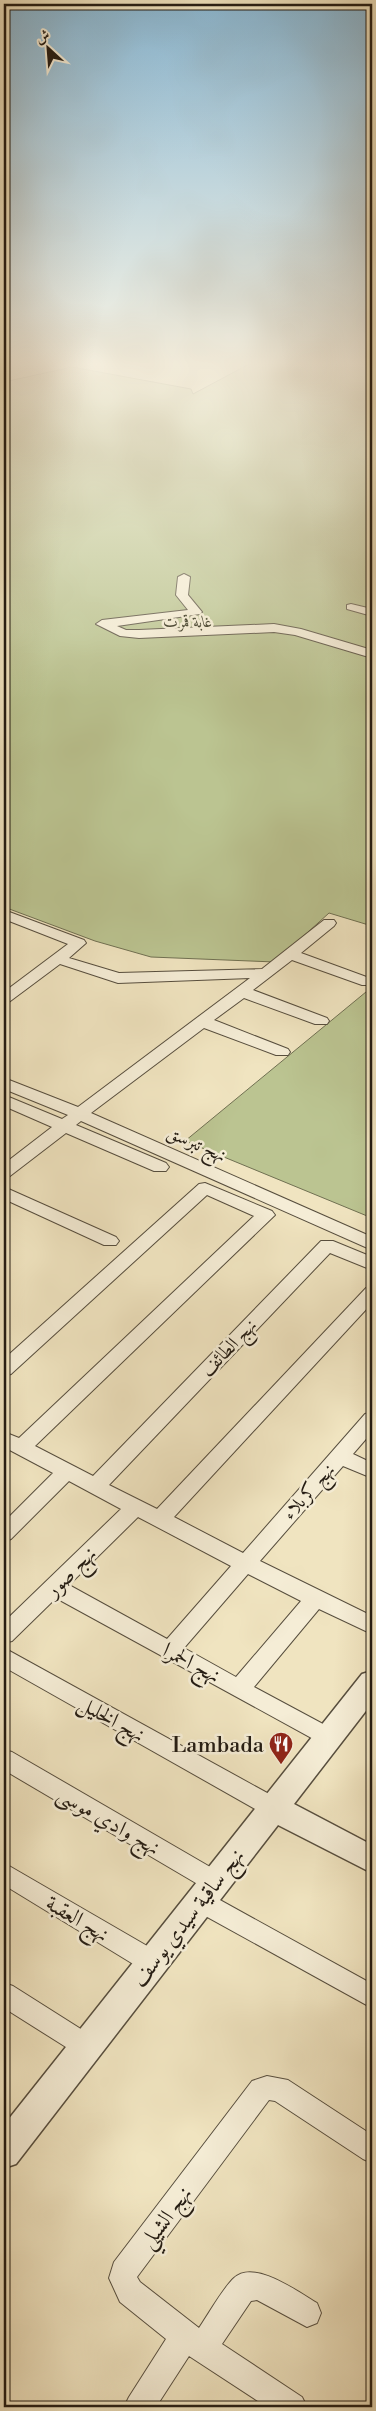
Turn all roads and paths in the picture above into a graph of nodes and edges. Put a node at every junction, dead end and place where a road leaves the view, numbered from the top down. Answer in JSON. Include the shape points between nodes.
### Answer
{"nodes":[{"id":1,"x":184,"y":577,"type":"dead end"},
{"id":2,"x":351,"y":607,"type":"dead end"},
{"id":3,"x":372,"y":613,"type":"edge"},
{"id":4,"x":372,"y":654,"type":"edge"},
{"id":5,"x":4,"y":914,"type":"edge"},
{"id":6,"x":329,"y":923,"type":"dead end"},
{"id":7,"x":291,"y":954,"type":"junction"},
{"id":8,"x":58,"y":959,"type":"junction"},
{"id":9,"x":267,"y":973,"type":"junction"},
{"id":10,"x":367,"y":982,"type":"dead end"},
{"id":11,"x":240,"y":991,"type":"junction"},
{"id":12,"x":4,"y":999,"type":"edge"},
{"id":13,"x":201,"y":1021,"type":"junction"},
{"id":14,"x":321,"y":1021,"type":"dead end"},
{"id":15,"x":282,"y":1052,"type":"dead end"},
{"id":16,"x":4,"y":1083,"type":"edge"},
{"id":17,"x":4,"y":1100,"type":"edge"},
{"id":18,"x":78,"y":1113,"type":"junction"},
{"id":19,"x":64,"y":1125,"type":"junction"},
{"id":20,"x":160,"y":1167,"type":"dead end"},
{"id":21,"x":4,"y":1172,"type":"edge"},
{"id":22,"x":4,"y":1192,"type":"edge"},
{"id":23,"x":110,"y":1241,"type":"dead end"},
{"id":24,"x":372,"y":1244,"type":"edge"},
{"id":25,"x":372,"y":1264,"type":"edge"},
{"id":26,"x":372,"y":1292,"type":"edge"},
{"id":27,"x":4,"y":1369,"type":"edge"},
{"id":28,"x":372,"y":1419,"type":"edge"},
{"id":29,"x":12,"y":1443,"type":"edge"},
{"id":30,"x":339,"y":1456,"type":"junction"},
{"id":31,"x":67,"y":1471,"type":"junction"},
{"id":32,"x":372,"y":1471,"type":"edge"},
{"id":33,"x":96,"y":1486,"type":"junction"},
{"id":34,"x":136,"y":1507,"type":"junction"},
{"id":35,"x":160,"y":1519,"type":"junction"},
{"id":36,"x":4,"y":1534,"type":"edge"},
{"id":37,"x":244,"y":1563,"type":"junction"},
{"id":38,"x":54,"y":1587,"type":"junction"},
{"id":39,"x":316,"y":1598,"type":"junction"},
{"id":40,"x":372,"y":1626,"type":"edge"},
{"id":41,"x":4,"y":1635,"type":"edge"},
{"id":42,"x":170,"y":1650,"type":"junction"},
{"id":43,"x":4,"y":1657,"type":"edge"},
{"id":44,"x":240,"y":1688,"type":"junction"},
{"id":45,"x":368,"y":1697,"type":"edge"},
{"id":46,"x":328,"y":1738,"type":"junction"},
{"id":47,"x":4,"y":1759,"type":"edge"},
{"id":48,"x":272,"y":1807,"type":"junction"},
{"id":49,"x":372,"y":1860,"type":"edge"},
{"id":50,"x":4,"y":1873,"type":"edge"},
{"id":51,"x":207,"y":1891,"type":"junction"},
{"id":52,"x":152,"y":1962,"type":"junction"},
{"id":53,"x":4,"y":1994,"type":"edge"},
{"id":54,"x":372,"y":1997,"type":"edge"},
{"id":55,"x":86,"y":2046,"type":"junction"},
{"id":56,"x":372,"y":2150,"type":"edge"},
{"id":57,"x":4,"y":2151,"type":"edge"},
{"id":58,"x":307,"y":2312,"type":"dead end"},
{"id":59,"x":194,"y":2342,"type":"junction"},
{"id":60,"x":138,"y":2407,"type":"edge"},
{"id":61,"x":292,"y":2407,"type":"edge"}],
"edges":[{"from":1,"to":4,"type":"street","via":[[182,595],[196,612],[102,624],[124,633],[139,634],[261,627],[282,629]]},
{"from":2,"to":3,"type":"street"},
{"from":5,"to":8,"type":"street","via":[[79,942]]},
{"from":6,"to":7,"type":"street"},
{"from":7,"to":9,"type":"street"},
{"from":7,"to":10,"type":"street"},
{"from":8,"to":9,"type":"street","via":[[118,978]]},
{"from":8,"to":12,"type":"street"},
{"from":9,"to":11,"type":"street"},
{"from":11,"to":13,"type":"street"},
{"from":11,"to":14,"type":"street"},
{"from":13,"to":15,"type":"street"},
{"from":13,"to":18,"type":"street","via":[[120,1085]]},
{"from":16,"to":18,"type":"street","name":"نهج تبرسق"},
{"from":17,"to":19,"type":"street"},
{"from":18,"to":19,"type":"street"},
{"from":18,"to":24,"type":"street","name":"نهج تبرسق"},
{"from":19,"to":20,"type":"street"},
{"from":19,"to":21,"type":"street"},
{"from":22,"to":23,"type":"street"},
{"from":25,"to":33,"type":"street","name":"نهج الطائف","via":[[326,1244]]},
{"from":26,"to":35,"type":"street"},
{"from":27,"to":29,"type":"street","via":[[206,1188],[266,1215]]},
{"from":28,"to":30,"type":"street","name":"نهج كربلاء"},
{"from":29,"to":31,"type":"street"},
{"from":30,"to":32,"type":"street"},
{"from":30,"to":37,"type":"street","name":"نهج كربلاء"},
{"from":31,"to":33,"type":"street"},
{"from":31,"to":36,"type":"street"},
{"from":33,"to":34,"type":"street"},
{"from":34,"to":35,"type":"street"},
{"from":34,"to":38,"type":"street","name":"نهج صور"},
{"from":35,"to":37,"type":"street"},
{"from":37,"to":39,"type":"street"},
{"from":37,"to":42,"type":"street","name":"نهج كربلاء"},
{"from":38,"to":41,"type":"street","name":"نهج صور"},
{"from":38,"to":42,"type":"street","name":"نهج الحمرا"},
{"from":39,"to":40,"type":"street"},
{"from":39,"to":44,"type":"street"},
{"from":42,"to":44,"type":"street","name":"نهج الحمرا"},
{"from":43,"to":48,"type":"street","name":"نهج الخليل"},
{"from":44,"to":46,"type":"street","name":"نهج الحمرا"},
{"from":45,"to":46,"type":"street","name":"نهج ساقية سيدي يوسف"},
{"from":46,"to":48,"type":"street","name":"نهج ساقية سيدي يوسف"},
{"from":47,"to":51,"type":"street","name":"نهج وادي موسى"},
{"from":48,"to":49,"type":"street"},
{"from":48,"to":51,"type":"street","name":"نهج ساقية سيدي يوسف"},
{"from":50,"to":52,"type":"street","name":"نهج العقبة"},
{"from":51,"to":52,"type":"street","name":"نهج ساقية سيدي يوسف"},
{"from":51,"to":54,"type":"street","name":"نهج وادي موسى"},
{"from":52,"to":55,"type":"street","name":"نهج ساقية سيدي يوسف"},
{"from":53,"to":55,"type":"street"},
{"from":55,"to":57,"type":"street","name":"نهج ساقية سيدي يوسف"},
{"from":56,"to":59,"type":"street","name":"نهج الشيلي","via":[[279,2089],[261,2090],[124,2272],[123,2278],[130,2292]]},
{"from":58,"to":59,"type":"street","via":[[259,2286],[244,2287]]},
{"from":59,"to":60,"type":"street"},
{"from":59,"to":61,"type":"street","name":"نهج الشيلي"}]}
